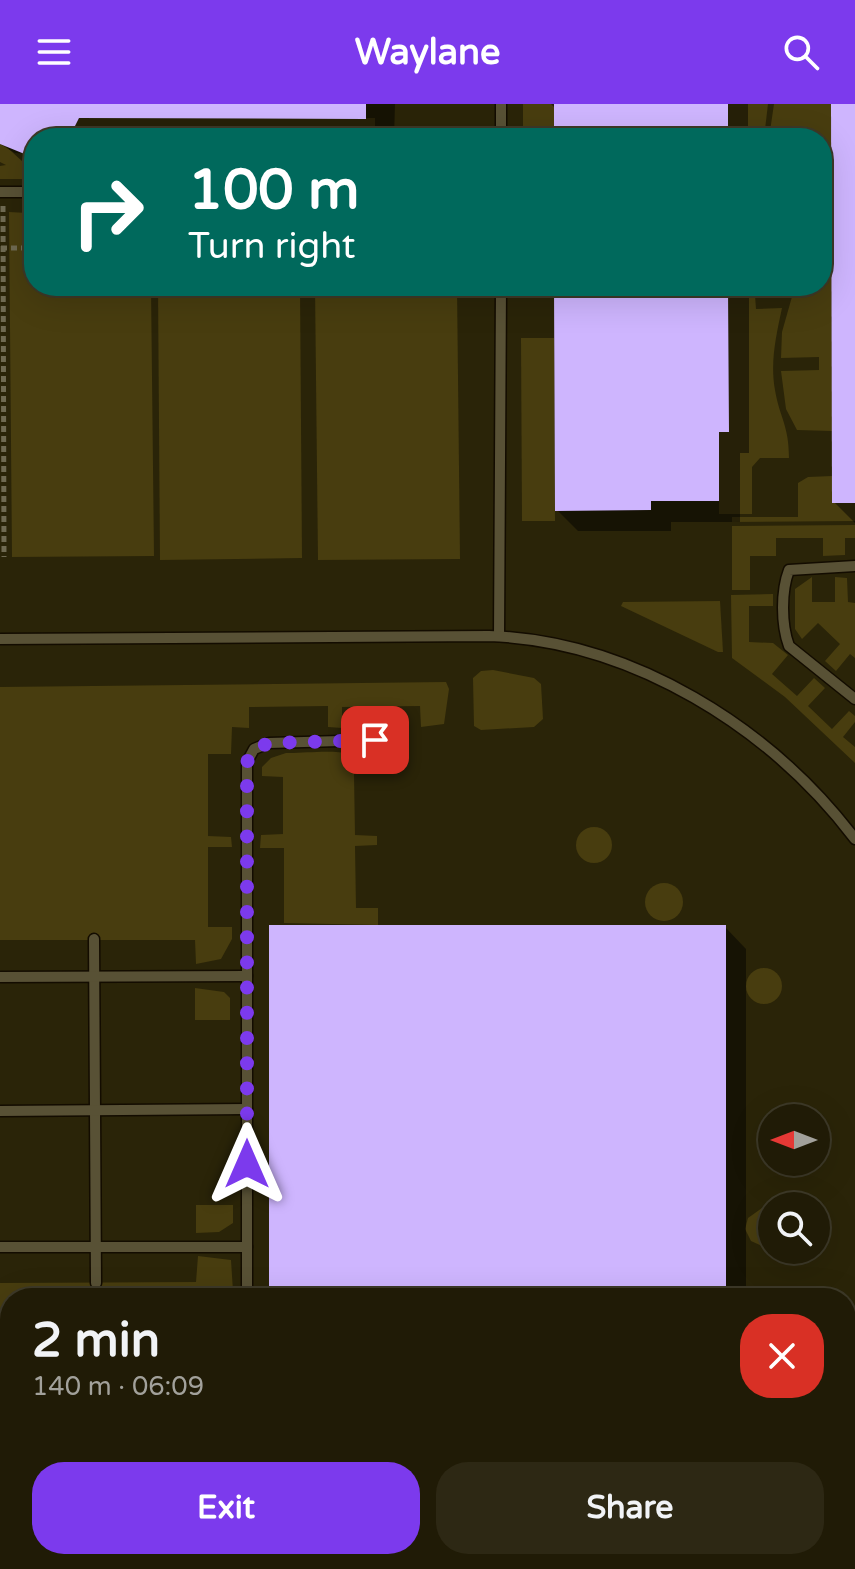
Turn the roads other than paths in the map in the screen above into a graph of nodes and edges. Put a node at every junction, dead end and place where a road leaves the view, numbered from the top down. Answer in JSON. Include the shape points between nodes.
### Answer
{"nodes":[{"id":1,"x":501,"y":104,"type":"edge"},
{"id":2,"x":501,"y":128,"type":"edge"},
{"id":3,"x":1,"y":192,"type":"edge"},
{"id":4,"x":24,"y":192,"type":"edge"},
{"id":5,"x":501,"y":296,"type":"edge"},
{"id":6,"x":855,"y":566,"type":"edge"},
{"id":7,"x":499,"y":636,"type":"junction"},
{"id":8,"x":0,"y":639,"type":"edge"},
{"id":9,"x":855,"y":699,"type":"edge"},
{"id":10,"x":375,"y":740,"type":"dead end"},
{"id":11,"x":855,"y":839,"type":"edge"},
{"id":12,"x":94,"y":939,"type":"dead end"},
{"id":13,"x":94,"y":976,"type":"junction"},
{"id":14,"x":247,"y":976,"type":"junction"},
{"id":15,"x":0,"y":977,"type":"edge"},
{"id":16,"x":247,"y":1109,"type":"junction"},
{"id":17,"x":95,"y":1110,"type":"junction"},
{"id":18,"x":0,"y":1111,"type":"edge"},
{"id":19,"x":0,"y":1247,"type":"edge"},
{"id":20,"x":96,"y":1247,"type":"junction"},
{"id":21,"x":247,"y":1247,"type":"junction"},
{"id":22,"x":96,"y":1283,"type":"dead end"},
{"id":23,"x":247,"y":1288,"type":"edge"}],
"edges":[{"from":1,"to":2,"type":"lane"},
{"from":3,"to":4,"type":"lane"},
{"from":5,"to":7,"type":"lane"},
{"from":6,"to":9,"type":"lane","via":[[789,570],[785,582],[789,646]]},
{"from":7,"to":8,"type":"lane"},
{"from":7,"to":11,"type":"lane","via":[[569,647],[689,695],[775,752]]},
{"from":10,"to":14,"type":"lane","via":[[269,743],[254,749],[247,762]]},
{"from":12,"to":13,"type":"lane"},
{"from":13,"to":14,"type":"lane"},
{"from":13,"to":15,"type":"lane"},
{"from":13,"to":17,"type":"lane"},
{"from":14,"to":16,"type":"lane"},
{"from":16,"to":17,"type":"lane"},
{"from":16,"to":21,"type":"lane"},
{"from":17,"to":18,"type":"lane"},
{"from":17,"to":20,"type":"lane"},
{"from":19,"to":20,"type":"lane"},
{"from":20,"to":21,"type":"lane"},
{"from":20,"to":22,"type":"lane"},
{"from":21,"to":23,"type":"lane"}]}
